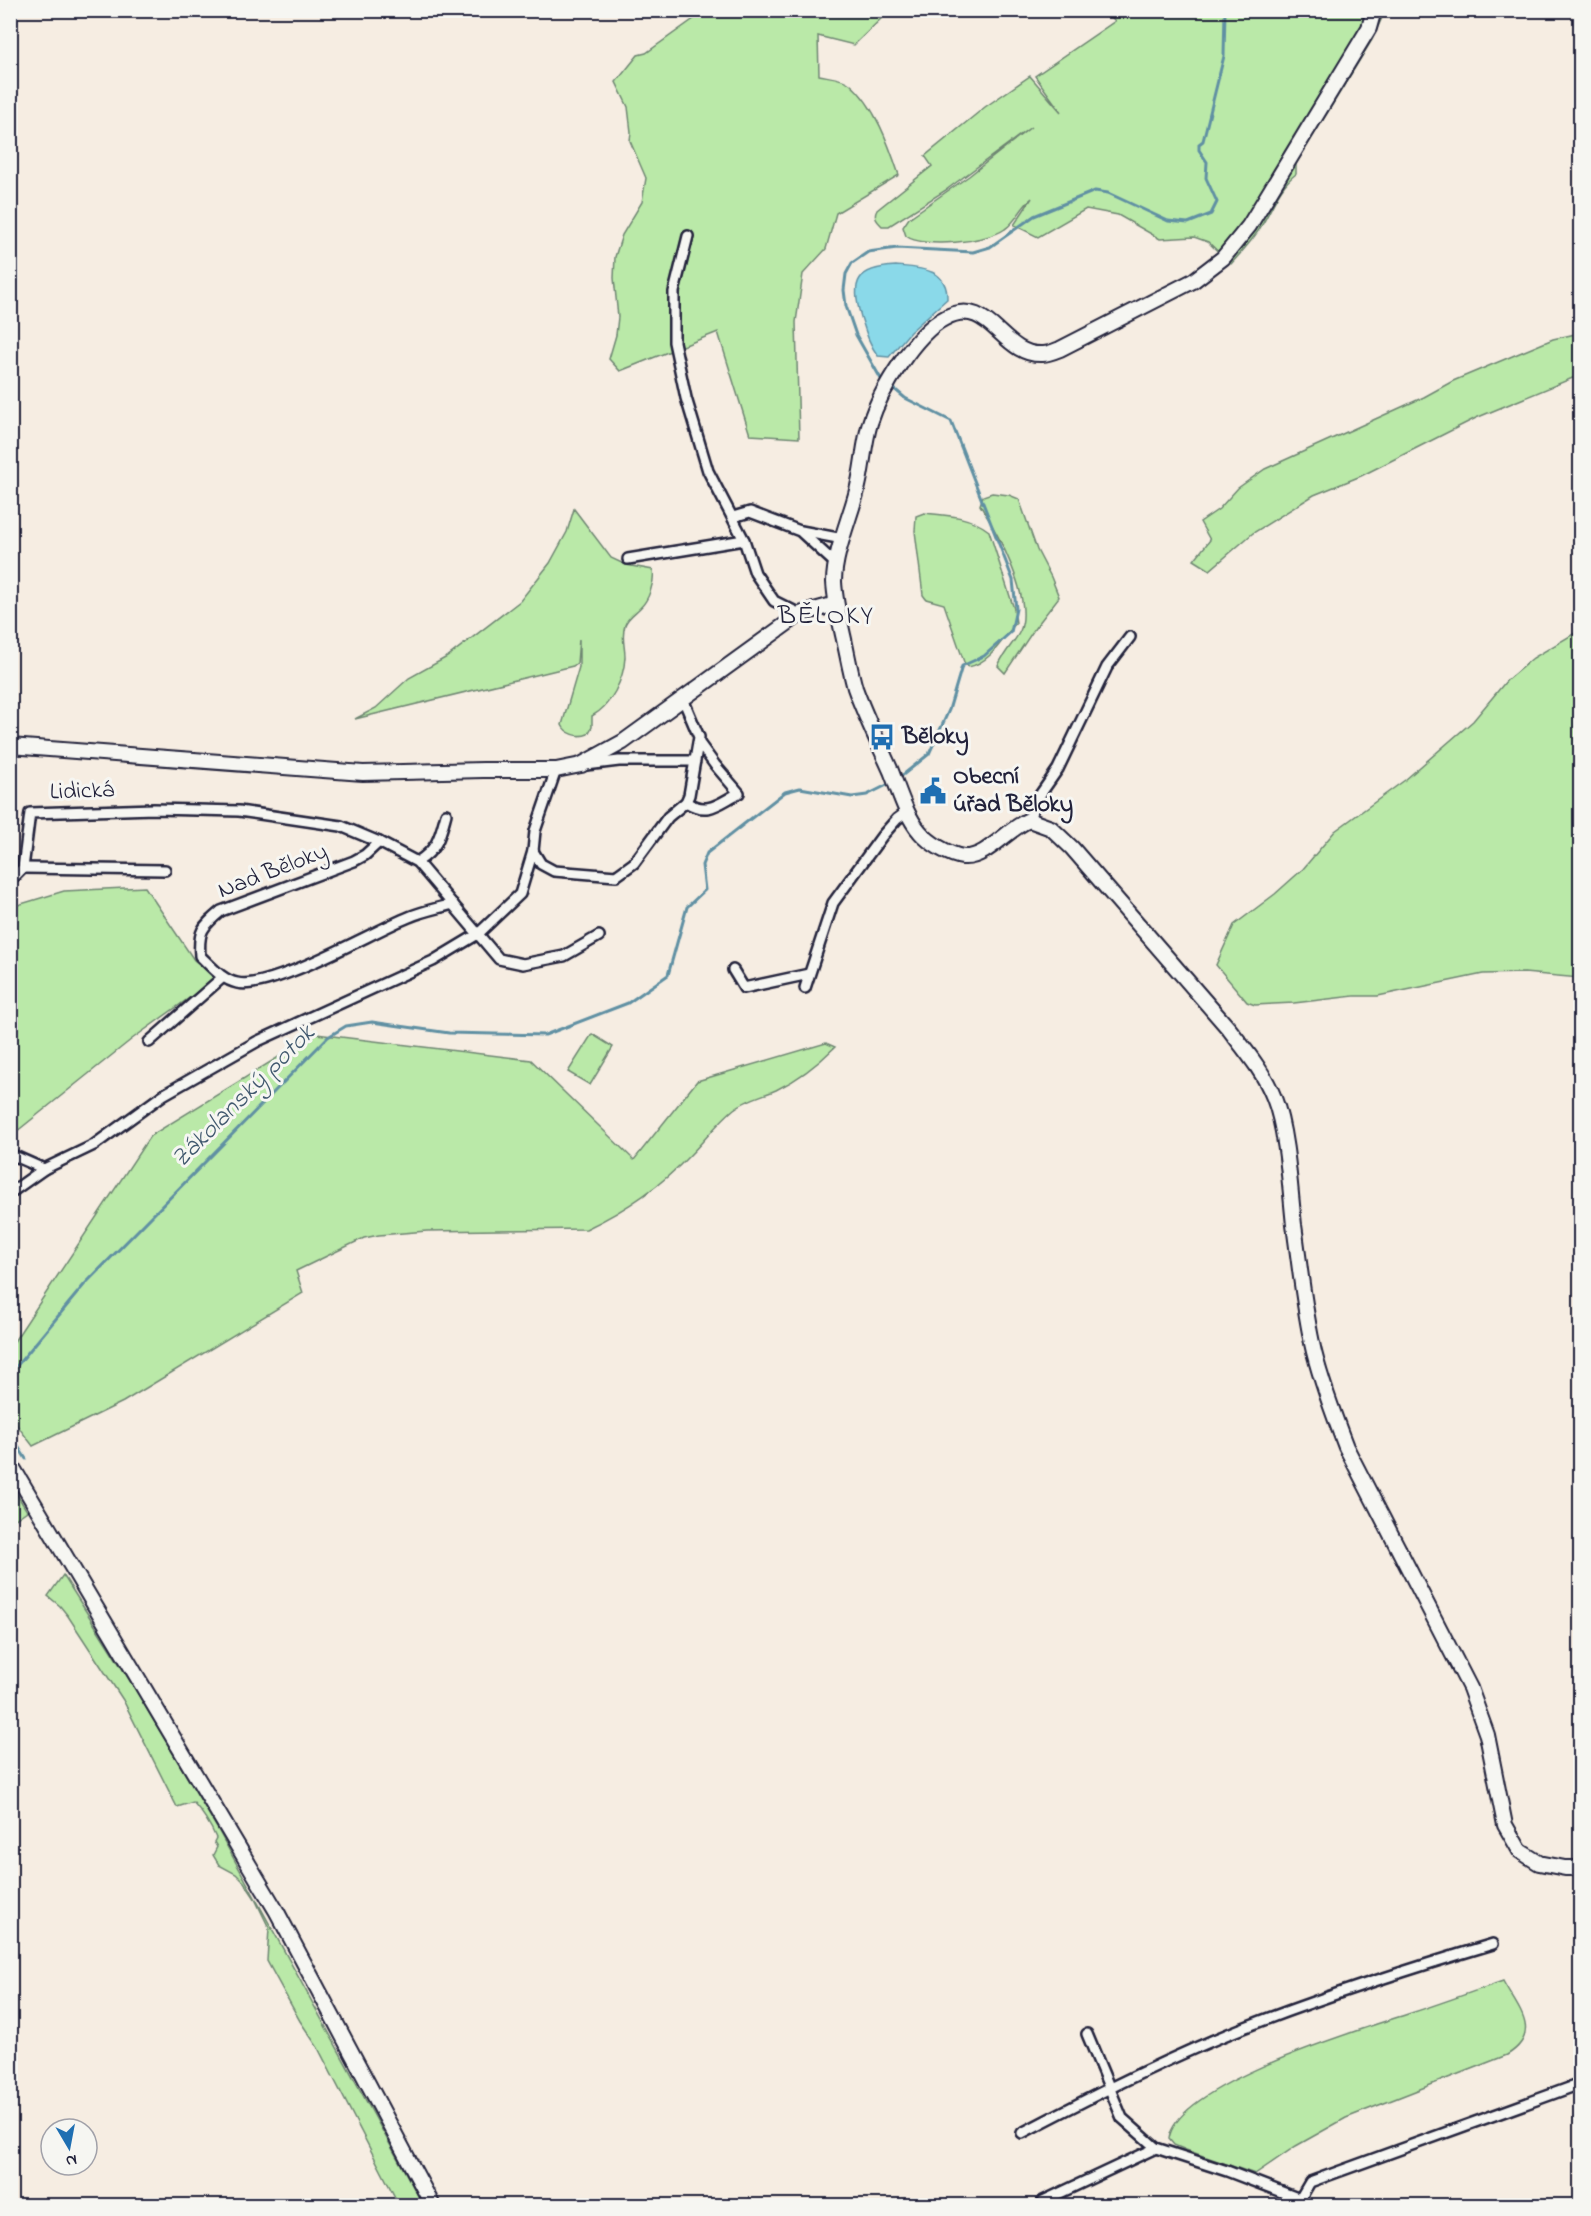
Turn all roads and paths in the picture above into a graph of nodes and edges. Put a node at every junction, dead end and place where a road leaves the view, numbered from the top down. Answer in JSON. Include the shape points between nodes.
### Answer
{"nodes":[{"id":1,"x":1374,"y":10,"type":"edge"},
{"id":2,"x":688,"y":236,"type":"dead end"},
{"id":3,"x":733,"y":517,"type":"junction"},
{"id":4,"x":800,"y":531,"type":"junction"},
{"id":5,"x":843,"y":538,"type":"junction"},
{"id":6,"x":744,"y":540,"type":"junction"},
{"id":7,"x":628,"y":559,"type":"dead end"},
{"id":8,"x":836,"y":564,"type":"junction"},
{"id":9,"x":836,"y":604,"type":"junction"},
{"id":10,"x":800,"y":614,"type":"junction"},
{"id":11,"x":1130,"y":637,"type":"dead end"},
{"id":12,"x":683,"y":699,"type":"junction"},
{"id":13,"x":699,"y":743,"type":"junction"},
{"id":14,"x":10,"y":746,"type":"edge"},
{"id":15,"x":695,"y":761,"type":"junction"},
{"id":16,"x":581,"y":765,"type":"junction"},
{"id":17,"x":556,"y":770,"type":"junction"},
{"id":18,"x":686,"y":802,"type":"junction"},
{"id":19,"x":154,"y":809,"type":"joint"},
{"id":20,"x":908,"y":811,"type":"junction"},
{"id":21,"x":446,"y":814,"type":"dead end"},
{"id":22,"x":1029,"y":820,"type":"junction"},
{"id":23,"x":380,"y":842,"type":"junction"},
{"id":24,"x":533,"y":851,"type":"junction"},
{"id":25,"x":417,"y":862,"type":"junction"},
{"id":26,"x":23,"y":868,"type":"junction"},
{"id":27,"x":165,"y":870,"type":"dead end"},
{"id":28,"x":10,"y":878,"type":"edge"},
{"id":29,"x":453,"y":904,"type":"junction"},
{"id":30,"x":478,"y":934,"type":"junction"},
{"id":31,"x":599,"y":936,"type":"dead end"},
{"id":32,"x":733,"y":970,"type":"dead end"},
{"id":33,"x":809,"y":974,"type":"junction"},
{"id":34,"x":223,"y":977,"type":"junction"},
{"id":35,"x":804,"y":988,"type":"dead end"},
{"id":36,"x":150,"y":1042,"type":"dead end"},
{"id":37,"x":10,"y":1154,"type":"edge"},
{"id":38,"x":44,"y":1169,"type":"junction"},
{"id":39,"x":10,"y":1193,"type":"edge"},
{"id":40,"x":10,"y":1463,"type":"edge"},
{"id":41,"x":1581,"y":1868,"type":"edge"},
{"id":42,"x":1493,"y":1944,"type":"dead end"},
{"id":43,"x":1088,"y":2034,"type":"dead end"},
{"id":44,"x":1581,"y":2084,"type":"edge"},
{"id":45,"x":1110,"y":2087,"type":"junction"},
{"id":46,"x":1022,"y":2133,"type":"dead end"},
{"id":47,"x":1156,"y":2148,"type":"junction"},
{"id":48,"x":1300,"y":2199,"type":"junction"},
{"id":49,"x":1043,"y":2201,"type":"dead end"},
{"id":50,"x":433,"y":2205,"type":"edge"},
{"id":51,"x":1277,"y":2205,"type":"edge"},
{"id":52,"x":1310,"y":2205,"type":"edge"}],
"edges":[{"from":1,"to":5,"type":"street","via":[[1369,28],[1249,226],[1223,258],[1193,280],[1060,349],[1043,354],[1025,352],[982,315],[968,312],[955,313],[927,330],[885,386],[870,423]]},
{"from":2,"to":3,"type":"street","via":[[674,292],[674,342],[708,471]]},
{"from":3,"to":4,"type":"street","via":[[750,512]]},
{"from":3,"to":6,"type":"street"},
{"from":4,"to":5,"type":"street"},
{"from":4,"to":8,"type":"street"},
{"from":5,"to":8,"type":"street"},
{"from":6,"to":7,"type":"street"},
{"from":6,"to":10,"type":"street","via":[[756,573],[774,601]]},
{"from":8,"to":9,"type":"street"},
{"from":9,"to":10,"type":"street"},
{"from":9,"to":20,"type":"street","via":[[855,687]]},
{"from":10,"to":12,"type":"street"},
{"from":11,"to":22,"type":"street","via":[[1107,666]]},
{"from":12,"to":13,"type":"street"},
{"from":12,"to":16,"type":"street","via":[[623,742]]},
{"from":13,"to":15,"type":"street"},
{"from":13,"to":18,"type":"street","via":[[739,793],[706,809]]},
{"from":14,"to":17,"type":"street","via":[[363,773]]},
{"from":15,"to":16,"type":"street"},
{"from":15,"to":18,"type":"street"},
{"from":16,"to":17,"type":"street"},
{"from":17,"to":24,"type":"street","via":[[535,831]]},
{"from":18,"to":24,"type":"street","via":[[668,817],[634,863],[616,876],[554,871],[541,864]]},
{"from":19,"to":23,"type":"street","name":"Nad Běloky","via":[[239,811],[312,821],[341,826]]},
{"from":19,"to":26,"type":"street","name":"Lidická","via":[[30,813]]},
{"from":20,"to":22,"type":"street","via":[[921,833],[944,850],[963,857],[978,855]]},
{"from":20,"to":33,"type":"street","via":[[882,836],[833,903]]},
{"from":21,"to":25,"type":"street","via":[[438,844]]},
{"from":22,"to":41,"type":"street","via":[[1051,828],[1072,848],[1229,1029],[1269,1087],[1282,1131],[1304,1304],[1330,1407],[1346,1447],[1470,1688],[1487,1735],[1505,1825],[1520,1851],[1539,1863]]},
{"from":23,"to":25,"type":"street","name":"Nad Běloky"},
{"from":23,"to":34,"type":"street","name":"Nad Běloky","via":[[354,861],[221,911],[204,925],[198,940],[200,956]]},
{"from":24,"to":30,"type":"street","via":[[520,894]]},
{"from":25,"to":29,"type":"street","name":"Nad Běloky"},
{"from":26,"to":27,"type":"street"},
{"from":26,"to":28,"type":"street"},
{"from":29,"to":30,"type":"street","name":"Nad Běloky"},
{"from":29,"to":34,"type":"street","name":"Nad Běloky","via":[[409,917],[306,965],[257,983],[238,984]]},
{"from":30,"to":31,"type":"street","name":"Nad Běloky","via":[[499,959],[523,964],[564,956]]},
{"from":30,"to":38,"type":"street","via":[[433,961],[258,1041],[163,1095],[94,1145]]},
{"from":32,"to":33,"type":"street","via":[[744,988]]},
{"from":33,"to":35,"type":"street"},
{"from":34,"to":36,"type":"street"},
{"from":37,"to":38,"type":"street"},
{"from":38,"to":39,"type":"street"},
{"from":40,"to":50,"type":"street","via":[[277,1912]]},
{"from":42,"to":45,"type":"street","via":[[1386,1976],[1243,2028]]},
{"from":43,"to":45,"type":"street"},
{"from":44,"to":48,"type":"street","via":[[1310,2182]]},
{"from":45,"to":46,"type":"street"},
{"from":45,"to":47,"type":"street","via":[[1122,2118]]},
{"from":47,"to":48,"type":"street"},
{"from":47,"to":49,"type":"street"},
{"from":48,"to":51,"type":"street"},
{"from":48,"to":52,"type":"street"}]}
